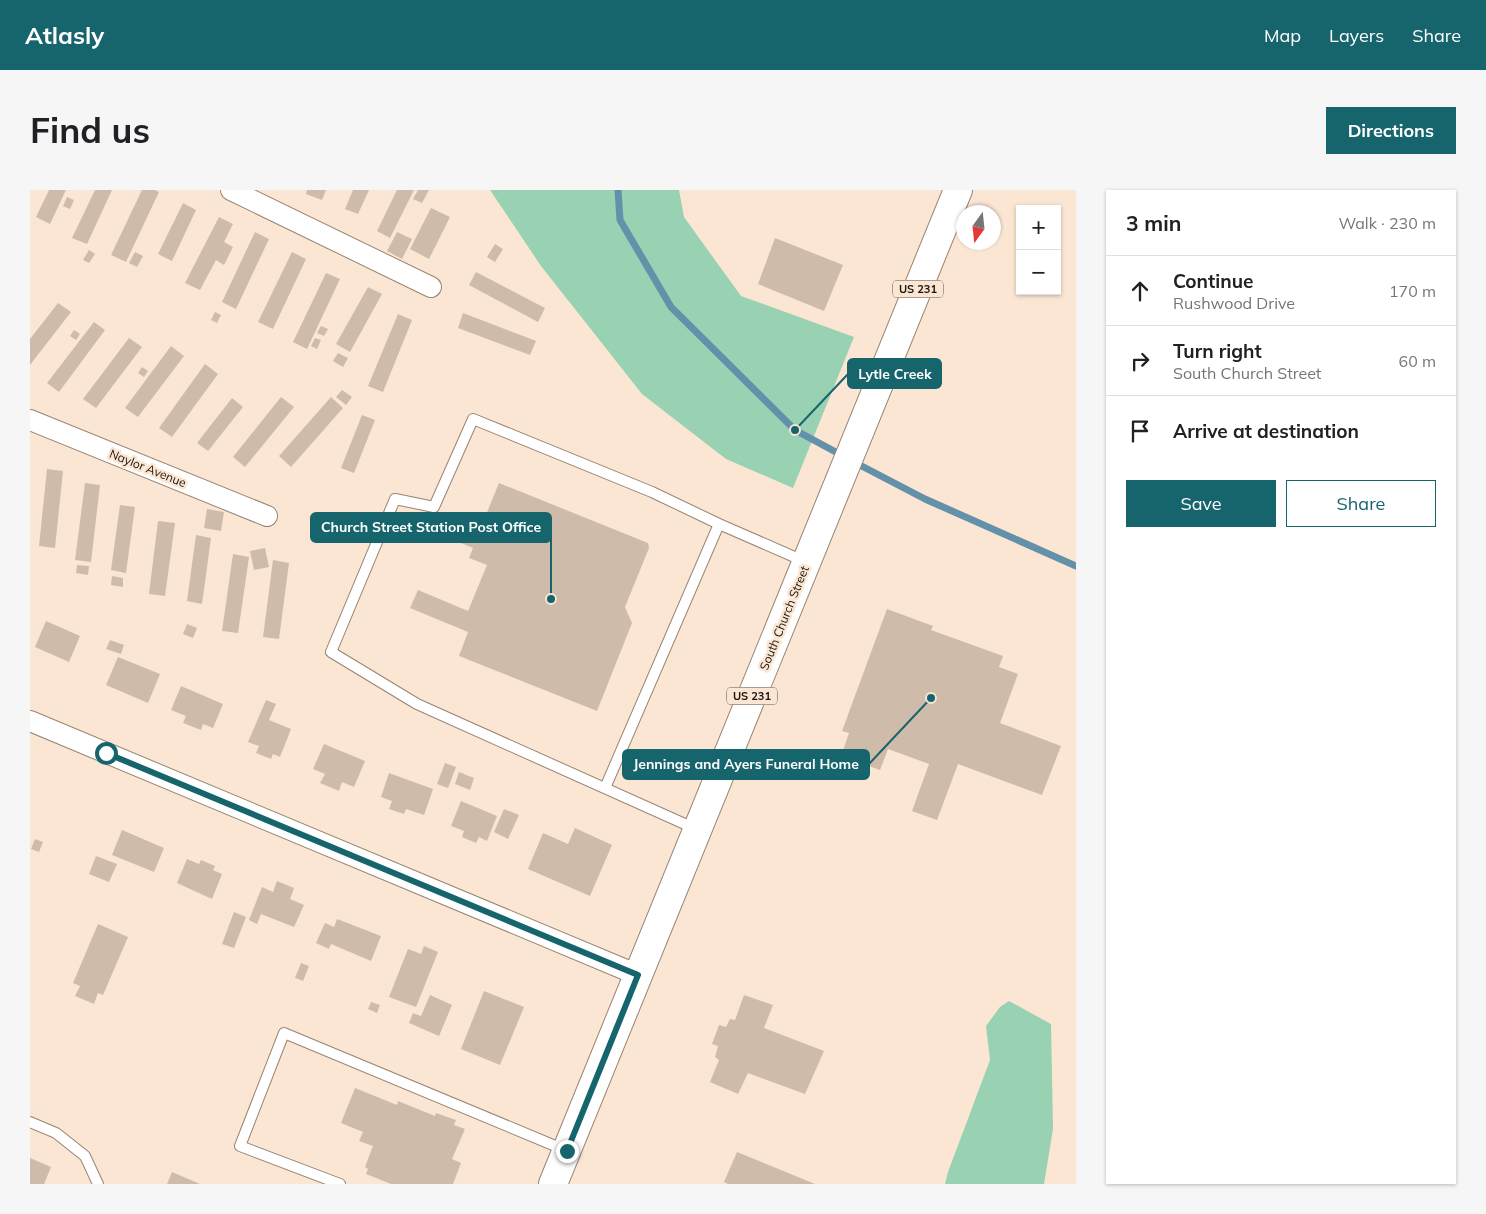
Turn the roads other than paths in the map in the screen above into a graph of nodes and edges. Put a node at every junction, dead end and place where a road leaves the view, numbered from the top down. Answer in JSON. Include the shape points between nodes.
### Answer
{"nodes":[{"id":1,"x":231,"y":190,"type":"edge"},
{"id":2,"x":958,"y":190,"type":"edge"},
{"id":3,"x":431,"y":287,"type":"dead end"},
{"id":4,"x":30,"y":420,"type":"edge"},
{"id":5,"x":267,"y":516,"type":"dead end"},
{"id":6,"x":719,"y":524,"type":"junction"},
{"id":7,"x":807,"y":562,"type":"junction"},
{"id":8,"x":30,"y":721,"type":"edge"},
{"id":9,"x":606,"y":788,"type":"junction"},
{"id":10,"x":698,"y":830,"type":"junction"},
{"id":11,"x":638,"y":975,"type":"junction"},
{"id":12,"x":30,"y":1122,"type":"edge"},
{"id":13,"x":567,"y":1151,"type":"junction"},
{"id":14,"x":98,"y":1184,"type":"edge"},
{"id":15,"x":340,"y":1184,"type":"edge"},
{"id":16,"x":553,"y":1184,"type":"edge"}],
"edges":[{"from":1,"to":3,"type":"street"},
{"from":2,"to":7,"type":"main road","name":"South Church Street","number":"US 231"},
{"from":4,"to":5,"type":"street","name":"Naylor Avenue"},
{"from":6,"to":7,"type":"lane"},
{"from":6,"to":9,"type":"lane"},
{"from":6,"to":9,"type":"lane","via":[[652,492],[473,419],[434,507],[395,499],[331,652],[416,704]]},
{"from":7,"to":10,"type":"main road","name":"South Church Street","number":"US 231"},
{"from":8,"to":11,"type":"street"},
{"from":9,"to":10,"type":"lane"},
{"from":10,"to":11,"type":"main road","name":"South Church Street","number":"US 231"},
{"from":11,"to":13,"type":"main road","name":"South Church Street","number":"US 231"},
{"from":12,"to":14,"type":"lane","via":[[56,1133],[85,1156]]},
{"from":13,"to":15,"type":"lane","via":[[284,1033],[240,1146]]},
{"from":13,"to":16,"type":"main road","name":"South Church Street","number":"US 231"}]}
